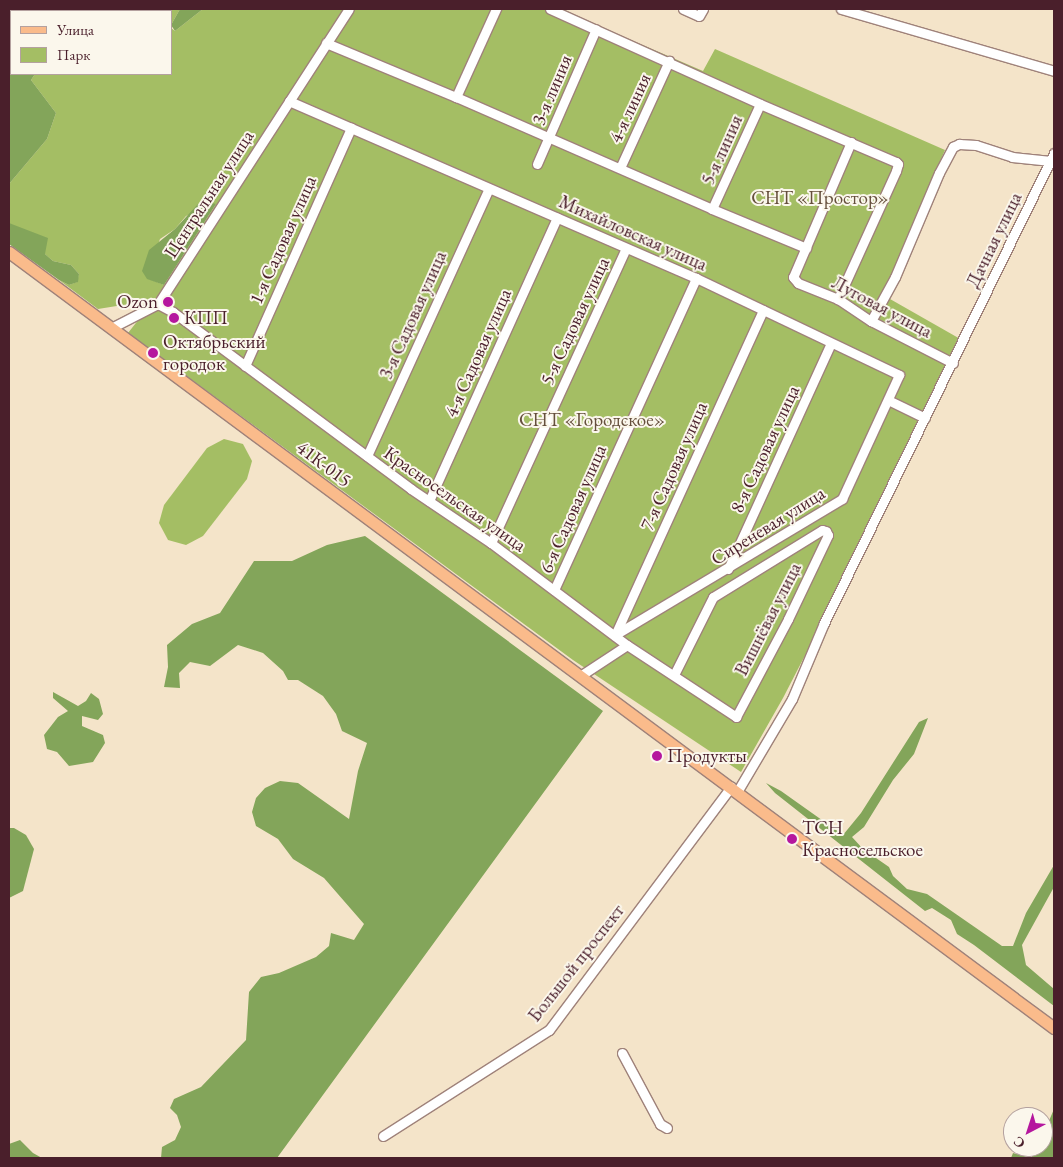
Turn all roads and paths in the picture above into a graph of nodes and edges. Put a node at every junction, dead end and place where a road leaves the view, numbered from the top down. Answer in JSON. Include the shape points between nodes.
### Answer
{"nodes":[{"id":1,"x":349,"y":9,"type":"edge"},
{"id":2,"x":496,"y":9,"type":"edge"},
{"id":3,"x":550,"y":9,"type":"edge"},
{"id":4,"x":683,"y":9,"type":"edge"},
{"id":5,"x":703,"y":9,"type":"edge"},
{"id":6,"x":841,"y":9,"type":"edge"},
{"id":7,"x":596,"y":29,"type":"junction"},
{"id":8,"x":326,"y":43,"type":"junction"},
{"id":9,"x":670,"y":61,"type":"junction"},
{"id":10,"x":1054,"y":71,"type":"edge"},
{"id":11,"x":456,"y":96,"type":"junction"},
{"id":12,"x":289,"y":101,"type":"junction"},
{"id":13,"x":760,"y":104,"type":"junction"},
{"id":14,"x":351,"y":128,"type":"junction"},
{"id":15,"x":550,"y":137,"type":"junction"},
{"id":16,"x":851,"y":142,"type":"junction"},
{"id":17,"x":1052,"y":157,"type":"edge"},
{"id":18,"x":537,"y":164,"type":"dead end"},
{"id":19,"x":620,"y":168,"type":"junction"},
{"id":20,"x":489,"y":188,"type":"junction"},
{"id":21,"x":712,"y":209,"type":"junction"},
{"id":22,"x":557,"y":218,"type":"junction"},
{"id":23,"x":626,"y":248,"type":"junction"},
{"id":24,"x":806,"y":248,"type":"junction"},
{"id":25,"x":9,"y":252,"type":"edge"},
{"id":26,"x":696,"y":278,"type":"junction"},
{"id":27,"x":838,"y":299,"type":"junction"},
{"id":28,"x":158,"y":304,"type":"junction"},
{"id":29,"x":763,"y":310,"type":"junction"},
{"id":30,"x":871,"y":321,"type":"junction"},
{"id":31,"x":110,"y":328,"type":"junction"},
{"id":32,"x":832,"y":342,"type":"junction"},
{"id":33,"x":953,"y":363,"type":"junction"},
{"id":34,"x":245,"y":366,"type":"junction"},
{"id":35,"x":888,"y":400,"type":"junction"},
{"id":36,"x":925,"y":418,"type":"junction"},
{"id":37,"x":367,"y":456,"type":"junction"},
{"id":38,"x":429,"y":501,"type":"junction"},
{"id":39,"x":491,"y":543,"type":"junction"},
{"id":40,"x":728,"y":569,"type":"junction"},
{"id":41,"x":554,"y":590,"type":"junction"},
{"id":42,"x":615,"y":635,"type":"junction"},
{"id":43,"x":627,"y":644,"type":"junction"},
{"id":44,"x":674,"y":675,"type":"junction"},
{"id":45,"x":580,"y":676,"type":"junction"},
{"id":46,"x":736,"y":717,"type":"joint"},
{"id":47,"x":734,"y":790,"type":"junction"},
{"id":48,"x":1054,"y":1028,"type":"edge"},
{"id":49,"x":622,"y":1053,"type":"dead end"},
{"id":50,"x":667,"y":1128,"type":"dead end"},
{"id":51,"x":384,"y":1136,"type":"dead end"}],
"edges":[{"from":1,"to":8,"type":"street","name":"Центральная улица"},
{"from":2,"to":11,"type":"street"},
{"from":3,"to":7,"type":"street"},
{"from":4,"to":5,"type":"street","via":[[699,16]]},
{"from":6,"to":10,"type":"street"},
{"from":7,"to":9,"type":"street"},
{"from":7,"to":15,"type":"street","name":"3-я линия"},
{"from":8,"to":11,"type":"street"},
{"from":8,"to":12,"type":"street","name":"Центральная улица"},
{"from":9,"to":13,"type":"street"},
{"from":9,"to":19,"type":"street","name":"4-я линия"},
{"from":11,"to":15,"type":"street"},
{"from":12,"to":14,"type":"street","name":"Михайловская улица"},
{"from":12,"to":28,"type":"street","name":"Центральная улица"},
{"from":13,"to":16,"type":"street"},
{"from":13,"to":21,"type":"street","name":"5-я линия"},
{"from":14,"to":20,"type":"street","name":"Михайловская улица"},
{"from":14,"to":34,"type":"street","name":"1-я Садовая улица"},
{"from":15,"to":18,"type":"street","name":"3-я линия"},
{"from":15,"to":19,"type":"street"},
{"from":16,"to":24,"type":"street"},
{"from":16,"to":27,"type":"street","via":[[898,164]]},
{"from":17,"to":30,"type":"street","via":[[1012,157],[976,145],[953,147],[895,277]]},
{"from":17,"to":33,"type":"street","name":"Дачная улица"},
{"from":19,"to":21,"type":"street"},
{"from":20,"to":22,"type":"street","name":"Михайловская улица"},
{"from":20,"to":37,"type":"street","name":"3-я Садовая улица"},
{"from":21,"to":24,"type":"street"},
{"from":22,"to":23,"type":"street","name":"Михайловская улица"},
{"from":22,"to":38,"type":"street","name":"4-я Садовая улица"},
{"from":23,"to":26,"type":"street","name":"Михайловская улица"},
{"from":23,"to":39,"type":"street","name":"5-я Садовая улица"},
{"from":24,"to":27,"type":"street","name":"Луговая улица","via":[[793,277]]},
{"from":25,"to":31,"type":"main road","name":"41К-015"},
{"from":26,"to":29,"type":"street","name":"Михайловская улица"},
{"from":26,"to":41,"type":"street","name":"6-я Садовая улица"},
{"from":27,"to":30,"type":"street","name":"Луговая улица"},
{"from":28,"to":31,"type":"street"},
{"from":28,"to":34,"type":"street","name":"Красносельская улица"},
{"from":29,"to":32,"type":"street","name":"Михайловская улица"},
{"from":29,"to":42,"type":"street","name":"7-я Садовая улица"},
{"from":30,"to":33,"type":"street","name":"Луговая улица"},
{"from":31,"to":45,"type":"main road","name":"41К-015"},
{"from":32,"to":35,"type":"street","name":"Михайловская улица","via":[[899,375]]},
{"from":32,"to":40,"type":"street","name":"8-я Садовая улица"},
{"from":33,"to":36,"type":"street","name":"Дачная улица"},
{"from":34,"to":37,"type":"street","name":"Красносельская улица"},
{"from":35,"to":36,"type":"street"},
{"from":35,"to":40,"type":"street","name":"Сиреневая улица","via":[[842,499]]},
{"from":36,"to":47,"type":"street","name":"Большой проспект","via":[[824,623],[792,699],[772,737]]},
{"from":37,"to":38,"type":"street","name":"Красносельская улица"},
{"from":38,"to":39,"type":"street","name":"Красносельская улица"},
{"from":39,"to":41,"type":"street","name":"Красносельская улица"},
{"from":40,"to":42,"type":"street","name":"Сиреневая улица"},
{"from":41,"to":42,"type":"street","name":"Красносельская улица"},
{"from":42,"to":43,"type":"street","name":"Красносельская улица"},
{"from":43,"to":44,"type":"street","name":"Красносельская улица"},
{"from":43,"to":45,"type":"street"},
{"from":44,"to":46,"type":"street","name":"Красносельская улица"},
{"from":44,"to":46,"type":"street","name":"Вишнёвая улица","via":[[713,597],[822,530],[828,535]]},
{"from":45,"to":47,"type":"main road","name":"41К-015"},
{"from":47,"to":48,"type":"main road","name":"41К-015"},
{"from":47,"to":51,"type":"street","name":"Большой проспект","via":[[549,1030]]},
{"from":49,"to":50,"type":"street","via":[[660,1124]]}]}
